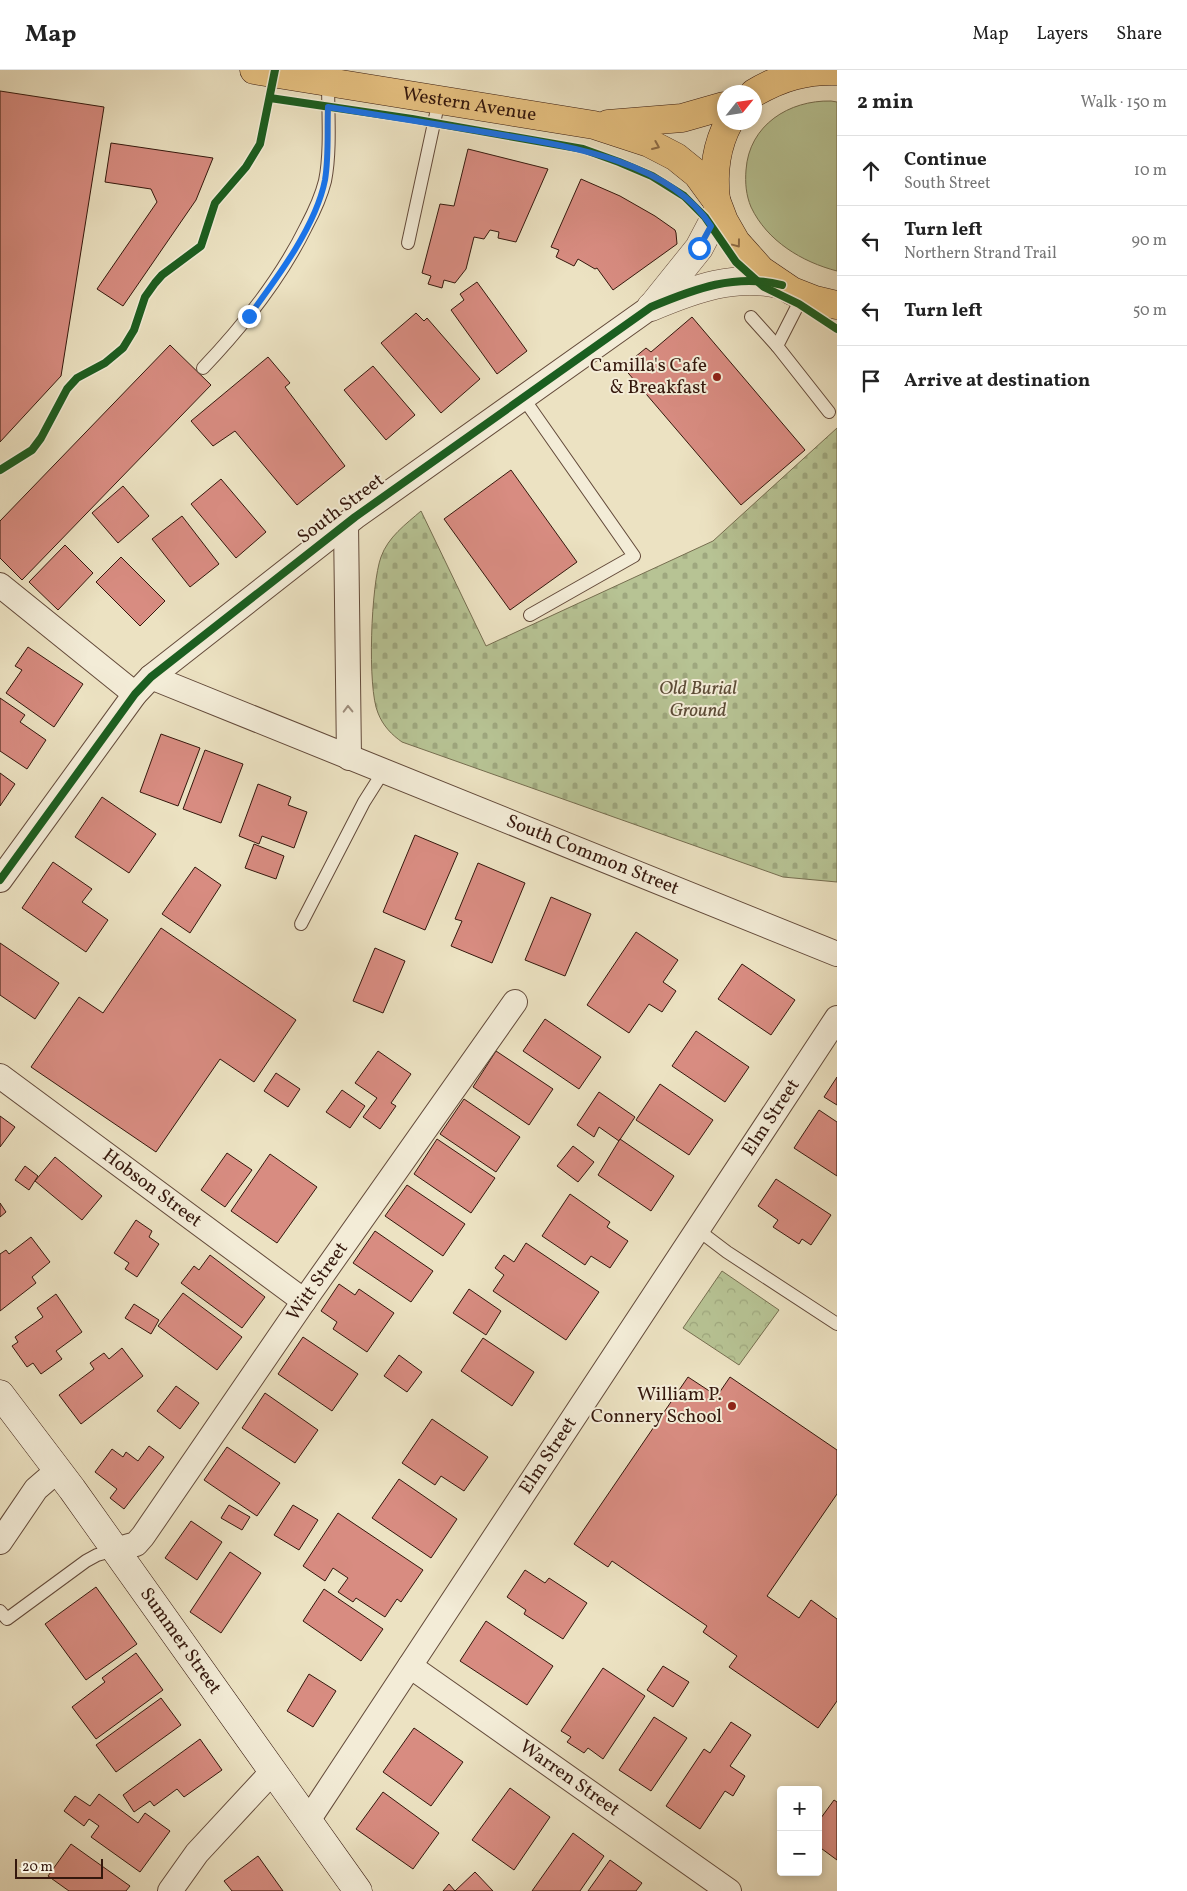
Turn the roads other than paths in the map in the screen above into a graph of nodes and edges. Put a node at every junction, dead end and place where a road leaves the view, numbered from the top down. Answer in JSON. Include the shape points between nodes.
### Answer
{"nodes":[{"id":1,"x":254,"y":70,"type":"edge"},
{"id":2,"x":837,"y":71,"type":"edge"},
{"id":3,"x":328,"y":82,"type":"junction"},
{"id":4,"x":762,"y":89,"type":"edge"},
{"id":5,"x":439,"y":100,"type":"junction"},
{"id":6,"x":717,"y":108,"type":"edge"},
{"id":7,"x":594,"y":125,"type":"junction"},
{"id":8,"x":726,"y":130,"type":"edge"},
{"id":9,"x":718,"y":205,"type":"junction"},
{"id":10,"x":408,"y":243,"type":"dead end"},
{"id":11,"x":815,"y":300,"type":"edge"},
{"id":12,"x":651,"y":307,"type":"junction"},
{"id":13,"x":751,"y":317,"type":"dead end"},
{"id":14,"x":777,"y":346,"type":"junction"},
{"id":15,"x":203,"y":368,"type":"dead end"},
{"id":16,"x":524,"y":399,"type":"junction"},
{"id":17,"x":830,"y":412,"type":"dead end"},
{"id":18,"x":346,"y":524,"type":"junction"},
{"id":19,"x":0,"y":585,"type":"edge"},
{"id":20,"x":530,"y":615,"type":"dead end"},
{"id":21,"x":151,"y":677,"type":"junction"},
{"id":22,"x":135,"y":694,"type":"junction"},
{"id":23,"x":349,"y":758,"type":"junction"},
{"id":24,"x":383,"y":772,"type":"junction"},
{"id":25,"x":0,"y":880,"type":"edge"},
{"id":26,"x":301,"y":924,"type":"dead end"},
{"id":27,"x":837,"y":954,"type":"edge"},
{"id":28,"x":515,"y":1002,"type":"dead end"},
{"id":29,"x":837,"y":1018,"type":"edge"},
{"id":30,"x":0,"y":1076,"type":"edge"},
{"id":31,"x":698,"y":1230,"type":"junction"},
{"id":32,"x":304,"y":1301,"type":"junction"},
{"id":33,"x":837,"y":1324,"type":"edge"},
{"id":34,"x":0,"y":1394,"type":"edge"},
{"id":35,"x":58,"y":1470,"type":"junction"},
{"id":36,"x":0,"y":1542,"type":"edge"},
{"id":37,"x":115,"y":1550,"type":"junction"},
{"id":38,"x":0,"y":1612,"type":"edge"},
{"id":39,"x":410,"y":1666,"type":"junction"},
{"id":40,"x":273,"y":1771,"type":"junction"},
{"id":41,"x":308,"y":1819,"type":"junction"},
{"id":42,"x":170,"y":1891,"type":"edge"},
{"id":43,"x":358,"y":1891,"type":"edge"},
{"id":44,"x":729,"y":1891,"type":"edge"}],
"edges":[{"from":1,"to":3,"type":"main road","name":"Western Avenue"},
{"from":2,"to":4,"type":"main road","via":[[799,72]]},
{"from":3,"to":5,"type":"main road","name":"Western Avenue"},
{"from":3,"to":15,"type":"lane","via":[[326,168],[316,207],[279,275],[249,316]]},
{"from":5,"to":7,"type":"main road","name":"Western Avenue"},
{"from":5,"to":10,"type":"lane"},
{"from":6,"to":7,"type":"main road","name":"Western Avenue","via":[[676,119]]},
{"from":7,"to":9,"type":"main road","name":"Western Avenue","one_way":true,"via":[[649,143],[676,157],[697,174]]},
{"from":8,"to":9,"type":"main road","via":[[717,158]]},
{"from":9,"to":11,"type":"main road","name":"Western Avenue","one_way":true,"via":[[730,232],[761,270]]},
{"from":9,"to":12,"type":"main road","name":"South Street","via":[[699,248]]},
{"from":11,"to":12,"type":"main road","name":"South Street","via":[[769,282],[749,280],[688,292]]},
{"from":11,"to":14,"type":"lane"},
{"from":12,"to":16,"type":"street","name":"South Street"},
{"from":13,"to":14,"type":"lane"},
{"from":14,"to":17,"type":"lane"},
{"from":16,"to":18,"type":"street","name":"South Street"},
{"from":16,"to":20,"type":"lane","via":[[634,556]]},
{"from":18,"to":21,"type":"street","name":"South Street"},
{"from":23,"to":18,"type":"street","one_way":true},
{"from":19,"to":22,"type":"street"},
{"from":21,"to":22,"type":"street","name":"South Street"},
{"from":21,"to":23,"type":"street","name":"South Common Street"},
{"from":22,"to":25,"type":"street","name":"South Street"},
{"from":23,"to":24,"type":"street","name":"South Common Street"},
{"from":24,"to":26,"type":"lane"},
{"from":24,"to":27,"type":"street","name":"South Common Street"},
{"from":28,"to":32,"type":"street","name":"Witt Street"},
{"from":29,"to":31,"type":"street","name":"Elm Street"},
{"from":30,"to":32,"type":"street","name":"Hobson Street"},
{"from":31,"to":33,"type":"lane"},
{"from":31,"to":39,"type":"street","name":"Elm Street"},
{"from":32,"to":37,"type":"street","name":"Witt Street","via":[[143,1536],[136,1544]]},
{"from":34,"to":35,"type":"main road","name":"Summer Street"},
{"from":35,"to":36,"type":"street","via":[[36,1489]]},
{"from":35,"to":37,"type":"main road","name":"Summer Street"},
{"from":37,"to":38,"type":"lane","via":[[86,1562],[7,1619]]},
{"from":37,"to":40,"type":"main road","name":"Summer Street"},
{"from":39,"to":41,"type":"street","name":"Elm Street"},
{"from":39,"to":44,"type":"street","name":"Warren Street"},
{"from":40,"to":41,"type":"main road","name":"Summer Street"},
{"from":40,"to":42,"type":"street","via":[[197,1854]]},
{"from":41,"to":43,"type":"main road","name":"Summer Street"}]}
